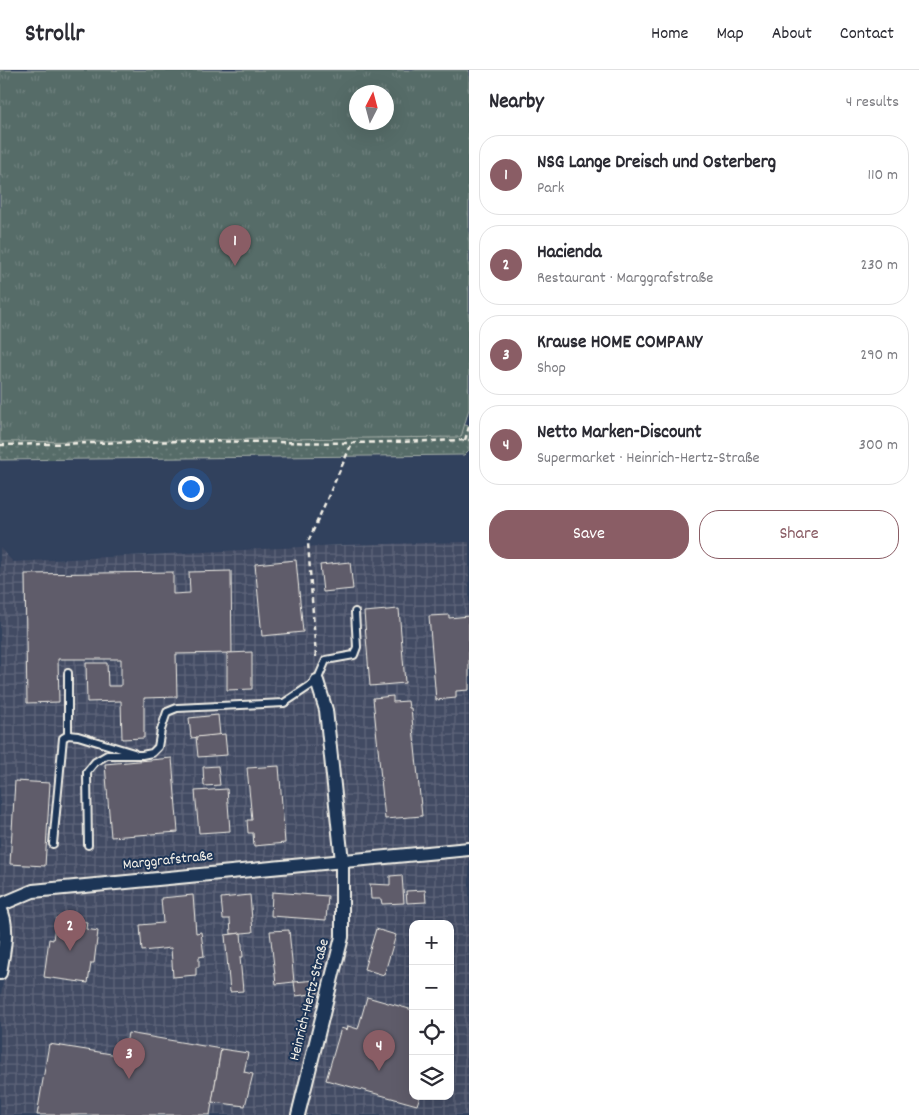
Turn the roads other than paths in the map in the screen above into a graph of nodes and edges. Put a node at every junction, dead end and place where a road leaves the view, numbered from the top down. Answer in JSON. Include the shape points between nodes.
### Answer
{"nodes":[{"id":1,"x":355,"y":612,"type":"dead end"},
{"id":2,"x":68,"y":673,"type":"dead end"},
{"id":3,"x":317,"y":681,"type":"junction"},
{"id":4,"x":68,"y":735,"type":"junction"},
{"id":5,"x":142,"y":755,"type":"junction"},
{"id":6,"x":53,"y":844,"type":"dead end"},
{"id":7,"x":88,"y":845,"type":"dead end"},
{"id":8,"x":469,"y":849,"type":"edge"},
{"id":9,"x":342,"y":860,"type":"junction"},
{"id":10,"x":0,"y":907,"type":"edge"},
{"id":11,"x":0,"y":973,"type":"edge"},
{"id":12,"x":298,"y":1115,"type":"edge"}],
"edges":[{"from":1,"to":3,"type":"lane","via":[[356,653],[352,657],[326,660]]},
{"from":2,"to":4,"type":"lane"},
{"from":3,"to":5,"type":"lane","via":[[284,702],[177,708],[167,712],[158,747],[152,753]]},
{"from":3,"to":9,"type":"street","via":[[326,710]]},
{"from":4,"to":5,"type":"lane"},
{"from":4,"to":6,"type":"lane","via":[[61,744]]},
{"from":5,"to":7,"type":"lane","via":[[107,755],[87,772]]},
{"from":8,"to":9,"type":"street","name":"Marggrafstraße"},
{"from":9,"to":10,"type":"street","name":"Marggrafstraße","via":[[33,891]]},
{"from":9,"to":12,"type":"street","name":"Heinrich-Hertz-Straße","via":[[342,937]]},
{"from":10,"to":11,"type":"street","via":[[5,932]]}]}
